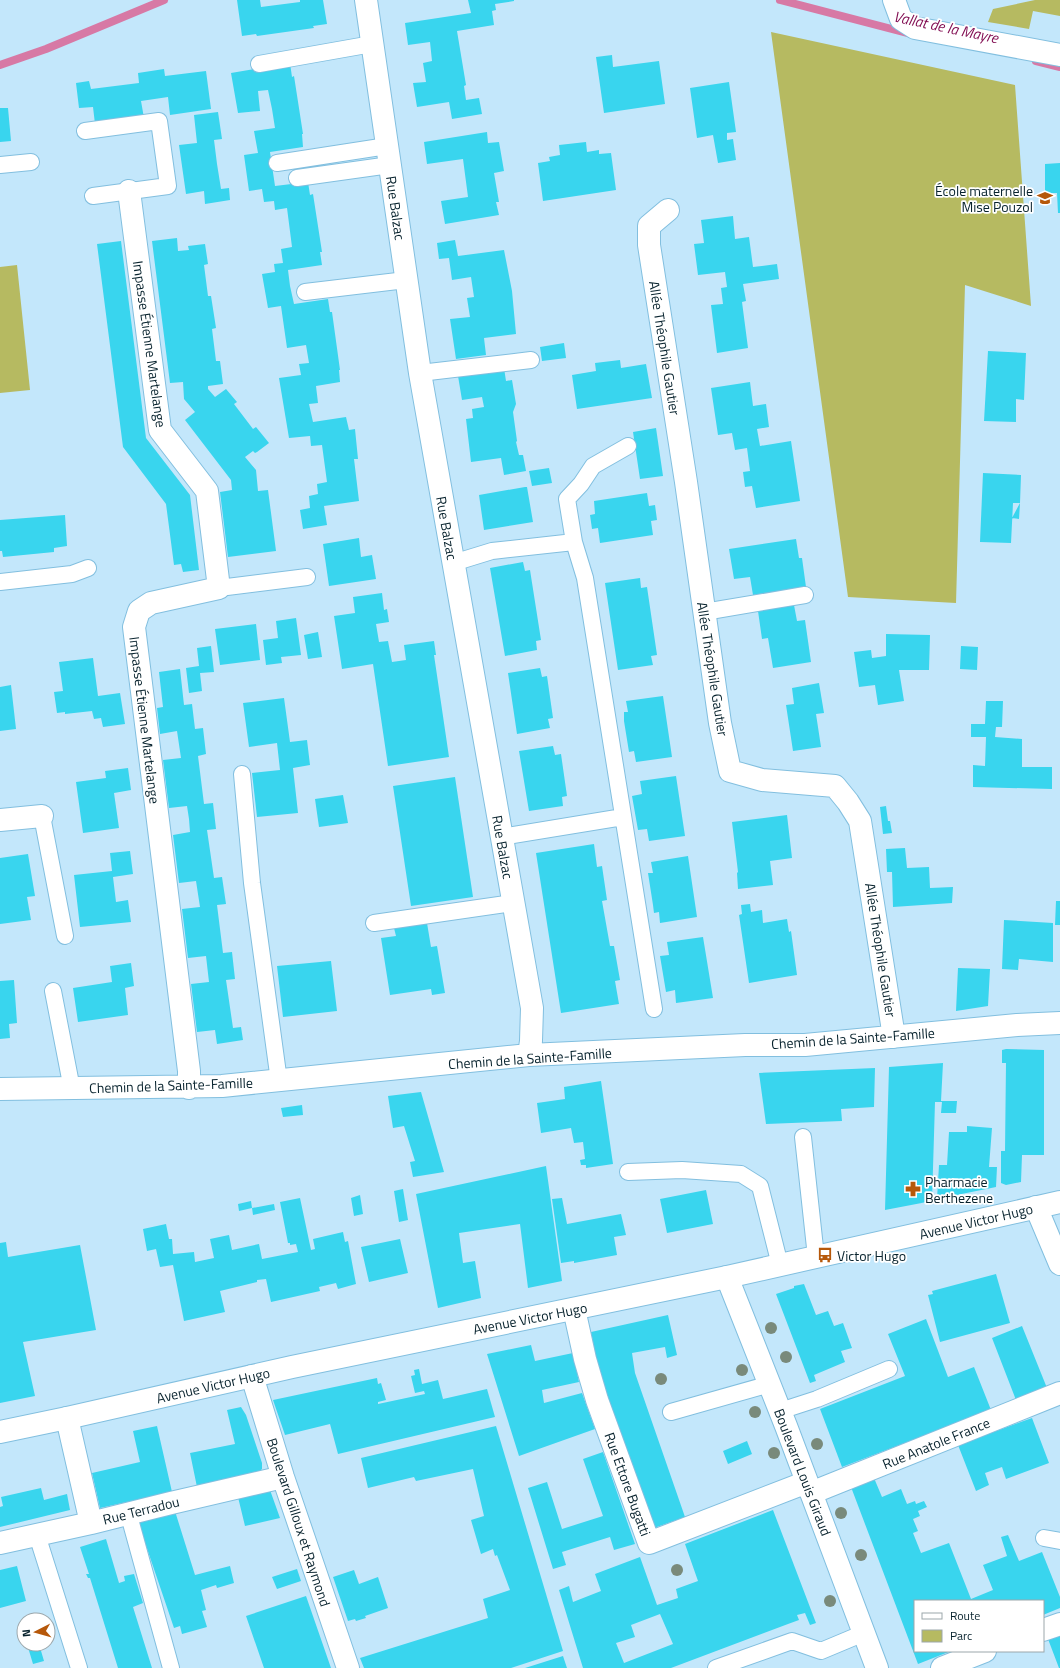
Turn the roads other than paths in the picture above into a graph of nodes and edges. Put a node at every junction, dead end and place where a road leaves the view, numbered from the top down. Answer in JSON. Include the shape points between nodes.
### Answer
{"nodes":[{"id":1,"x":366,"y":0,"type":"edge"},
{"id":2,"x":894,"y":0,"type":"edge"},
{"id":3,"x":372,"y":44,"type":"junction"},
{"id":4,"x":1060,"y":55,"type":"edge"},
{"id":5,"x":259,"y":64,"type":"dead end"},
{"id":6,"x":85,"y":131,"type":"dead end"},
{"id":7,"x":389,"y":156,"type":"junction"},
{"id":8,"x":30,"y":162,"type":"dead end"},
{"id":9,"x":277,"y":163,"type":"dead end"},
{"id":10,"x":0,"y":165,"type":"edge"},
{"id":11,"x":297,"y":178,"type":"dead end"},
{"id":12,"x":128,"y":191,"type":"junction"},
{"id":13,"x":93,"y":196,"type":"dead end"},
{"id":14,"x":668,"y":210,"type":"dead end"},
{"id":15,"x":406,"y":280,"type":"junction"},
{"id":16,"x":305,"y":292,"type":"dead end"},
{"id":17,"x":531,"y":360,"type":"dead end"},
{"id":18,"x":420,"y":373,"type":"junction"},
{"id":19,"x":628,"y":446,"type":"dead end"},
{"id":20,"x":574,"y":542,"type":"junction"},
{"id":21,"x":453,"y":563,"type":"junction"},
{"id":22,"x":88,"y":568,"type":"dead end"},
{"id":23,"x":307,"y":577,"type":"dead end"},
{"id":24,"x":0,"y":582,"type":"edge"},
{"id":25,"x":219,"y":588,"type":"junction"},
{"id":26,"x":805,"y":595,"type":"dead end"},
{"id":27,"x":704,"y":612,"type":"junction"},
{"id":28,"x":242,"y":774,"type":"dead end"},
{"id":29,"x":42,"y":816,"type":"joint"},
{"id":30,"x":623,"y":817,"type":"junction"},
{"id":31,"x":0,"y":820,"type":"edge"},
{"id":32,"x":501,"y":837,"type":"junction"},
{"id":33,"x":513,"y":903,"type":"junction"},
{"id":34,"x":374,"y":923,"type":"dead end"},
{"id":35,"x":65,"y":936,"type":"dead end"},
{"id":36,"x":53,"y":991,"type":"dead end"},
{"id":37,"x":654,"y":1009,"type":"dead end"},
{"id":38,"x":1060,"y":1023,"type":"edge"},
{"id":39,"x":894,"y":1037,"type":"junction"},
{"id":40,"x":529,"y":1055,"type":"junction"},
{"id":41,"x":279,"y":1080,"type":"junction"},
{"id":42,"x":72,"y":1088,"type":"junction"},
{"id":43,"x":189,"y":1088,"type":"junction"},
{"id":44,"x":0,"y":1089,"type":"edge"},
{"id":45,"x":803,"y":1137,"type":"dead end"},
{"id":46,"x":628,"y":1172,"type":"dead end"},
{"id":47,"x":1060,"y":1202,"type":"edge"},
{"id":48,"x":1036,"y":1207,"type":"junction"},
{"id":49,"x":816,"y":1257,"type":"junction"},
{"id":50,"x":1060,"y":1264,"type":"edge"},
{"id":51,"x":780,"y":1265,"type":"junction"},
{"id":52,"x":727,"y":1277,"type":"junction"},
{"id":53,"x":574,"y":1309,"type":"junction"},
{"id":54,"x":889,"y":1369,"type":"dead end"},
{"id":55,"x":252,"y":1376,"type":"junction"},
{"id":56,"x":770,"y":1384,"type":"junction"},
{"id":57,"x":1060,"y":1393,"type":"edge"},
{"id":58,"x":780,"y":1411,"type":"junction"},
{"id":59,"x":671,"y":1412,"type":"dead end"},
{"id":60,"x":67,"y":1418,"type":"junction"},
{"id":61,"x":0,"y":1432,"type":"edge"},
{"id":62,"x":283,"y":1477,"type":"junction"},
{"id":63,"x":809,"y":1488,"type":"junction"},
{"id":64,"x":127,"y":1514,"type":"junction"},
{"id":65,"x":91,"y":1523,"type":"junction"},
{"id":66,"x":37,"y":1535,"type":"junction"},
{"id":67,"x":1044,"y":1538,"type":"dead end"},
{"id":68,"x":1060,"y":1541,"type":"edge"},
{"id":69,"x":0,"y":1543,"type":"edge"},
{"id":70,"x":1060,"y":1624,"type":"edge"},
{"id":71,"x":1044,"y":1630,"type":"edge"},
{"id":72,"x":864,"y":1633,"type":"junction"},
{"id":73,"x":982,"y":1652,"type":"edge"},
{"id":74,"x":79,"y":1668,"type":"edge"},
{"id":75,"x":171,"y":1668,"type":"edge"},
{"id":76,"x":348,"y":1668,"type":"edge"},
{"id":77,"x":716,"y":1668,"type":"edge"},
{"id":78,"x":877,"y":1668,"type":"edge"},
{"id":79,"x":942,"y":1668,"type":"edge"}],
"edges":[{"from":1,"to":3,"type":"street","name":"Rue Balzac"},
{"from":2,"to":4,"type":"street","via":[[901,19],[915,28]]},
{"from":3,"to":5,"type":"lane"},
{"from":3,"to":7,"type":"street","name":"Rue Balzac"},
{"from":6,"to":12,"type":"lane","via":[[159,121],[168,186]]},
{"from":7,"to":9,"type":"lane"},
{"from":7,"to":11,"type":"lane"},
{"from":7,"to":15,"type":"street","name":"Rue Balzac"},
{"from":8,"to":10,"type":"lane"},
{"from":12,"to":13,"type":"lane"},
{"from":12,"to":25,"type":"street","name":"Impasse Étienne Martelange","via":[[160,430],[207,491]]},
{"from":14,"to":27,"type":"street","name":"Allée Théophile Gautier","via":[[649,226],[649,245]]},
{"from":15,"to":16,"type":"lane"},
{"from":15,"to":18,"type":"street","name":"Rue Balzac"},
{"from":17,"to":18,"type":"lane"},
{"from":18,"to":21,"type":"street","name":"Rue Balzac"},
{"from":19,"to":20,"type":"lane","via":[[593,466],[567,499]]},
{"from":20,"to":21,"type":"lane","via":[[492,551]]},
{"from":20,"to":30,"type":"lane","via":[[585,578]]},
{"from":21,"to":32,"type":"street","name":"Rue Balzac"},
{"from":22,"to":24,"type":"lane","via":[[72,574]]},
{"from":23,"to":25,"type":"lane"},
{"from":25,"to":43,"type":"street","name":"Impasse Étienne Martelange","via":[[151,603],[139,611],[134,627]]},
{"from":26,"to":27,"type":"lane"},
{"from":27,"to":39,"type":"street","name":"Allée Théophile Gautier","via":[[720,723],[730,771],[762,780],[835,786],[860,821]]},
{"from":28,"to":41,"type":"lane","via":[[252,882]]},
{"from":29,"to":31,"type":"street"},
{"from":29,"to":35,"type":"lane"},
{"from":30,"to":32,"type":"lane"},
{"from":30,"to":37,"type":"lane"},
{"from":32,"to":33,"type":"street","name":"Rue Balzac"},
{"from":33,"to":34,"type":"lane"},
{"from":33,"to":40,"type":"street","name":"Rue Balzac","via":[[532,1008]]},
{"from":36,"to":42,"type":"lane"},
{"from":38,"to":39,"type":"street","name":"Chemin de la Sainte-Famille"},
{"from":39,"to":40,"type":"street","name":"Chemin de la Sainte-Famille","via":[[805,1045],[745,1045]]},
{"from":40,"to":41,"type":"street","name":"Chemin de la Sainte-Famille"},
{"from":41,"to":43,"type":"street","name":"Chemin de la Sainte-Famille"},
{"from":42,"to":43,"type":"street","name":"Chemin de la Sainte-Famille"},
{"from":42,"to":44,"type":"street","name":"Chemin de la Sainte-Famille"},
{"from":45,"to":49,"type":"lane"},
{"from":46,"to":51,"type":"lane","via":[[682,1170],[741,1174],[760,1186]]},
{"from":47,"to":48,"type":"street","name":"Avenue Victor Hugo"},
{"from":48,"to":49,"type":"street","name":"Avenue Victor Hugo"},
{"from":48,"to":50,"type":"street"},
{"from":49,"to":51,"type":"street","name":"Avenue Victor Hugo"},
{"from":51,"to":52,"type":"street","name":"Avenue Victor Hugo"},
{"from":52,"to":53,"type":"street","name":"Avenue Victor Hugo"},
{"from":52,"to":56,"type":"street","name":"Boulevard Louis Giraud"},
{"from":53,"to":55,"type":"street","name":"Avenue Victor Hugo"},
{"from":53,"to":63,"type":"street","name":"Rue Ettore Bugatti","via":[[597,1400],[650,1543]]},
{"from":54,"to":58,"type":"lane","via":[[817,1399]]},
{"from":55,"to":60,"type":"street","name":"Avenue Victor Hugo"},
{"from":55,"to":62,"type":"street","name":"Boulevard Gilloux et Raymond"},
{"from":56,"to":58,"type":"street","name":"Boulevard Louis Giraud"},
{"from":56,"to":59,"type":"lane"},
{"from":57,"to":63,"type":"street","name":"Rue Anatole France"},
{"from":58,"to":63,"type":"street","name":"Boulevard Louis Giraud"},
{"from":60,"to":61,"type":"street","name":"Avenue Victor Hugo"},
{"from":60,"to":65,"type":"street"},
{"from":62,"to":64,"type":"street","name":"Rue Terradou"},
{"from":62,"to":76,"type":"street","name":"Boulevard Gilloux et Raymond"},
{"from":63,"to":72,"type":"street","name":"Boulevard Louis Giraud"},
{"from":64,"to":65,"type":"street","name":"Rue Terradou"},
{"from":64,"to":75,"type":"lane"},
{"from":65,"to":66,"type":"street","name":"Rue Terradou"},
{"from":66,"to":69,"type":"street","name":"Rue Terradou"},
{"from":66,"to":74,"type":"lane"},
{"from":67,"to":68,"type":"lane"},
{"from":70,"to":71,"type":"street"},
{"from":72,"to":77,"type":"lane","via":[[821,1651],[792,1641]]},
{"from":72,"to":78,"type":"street","name":"Boulevard Louis Giraud"},
{"from":73,"to":79,"type":"street"}]}
